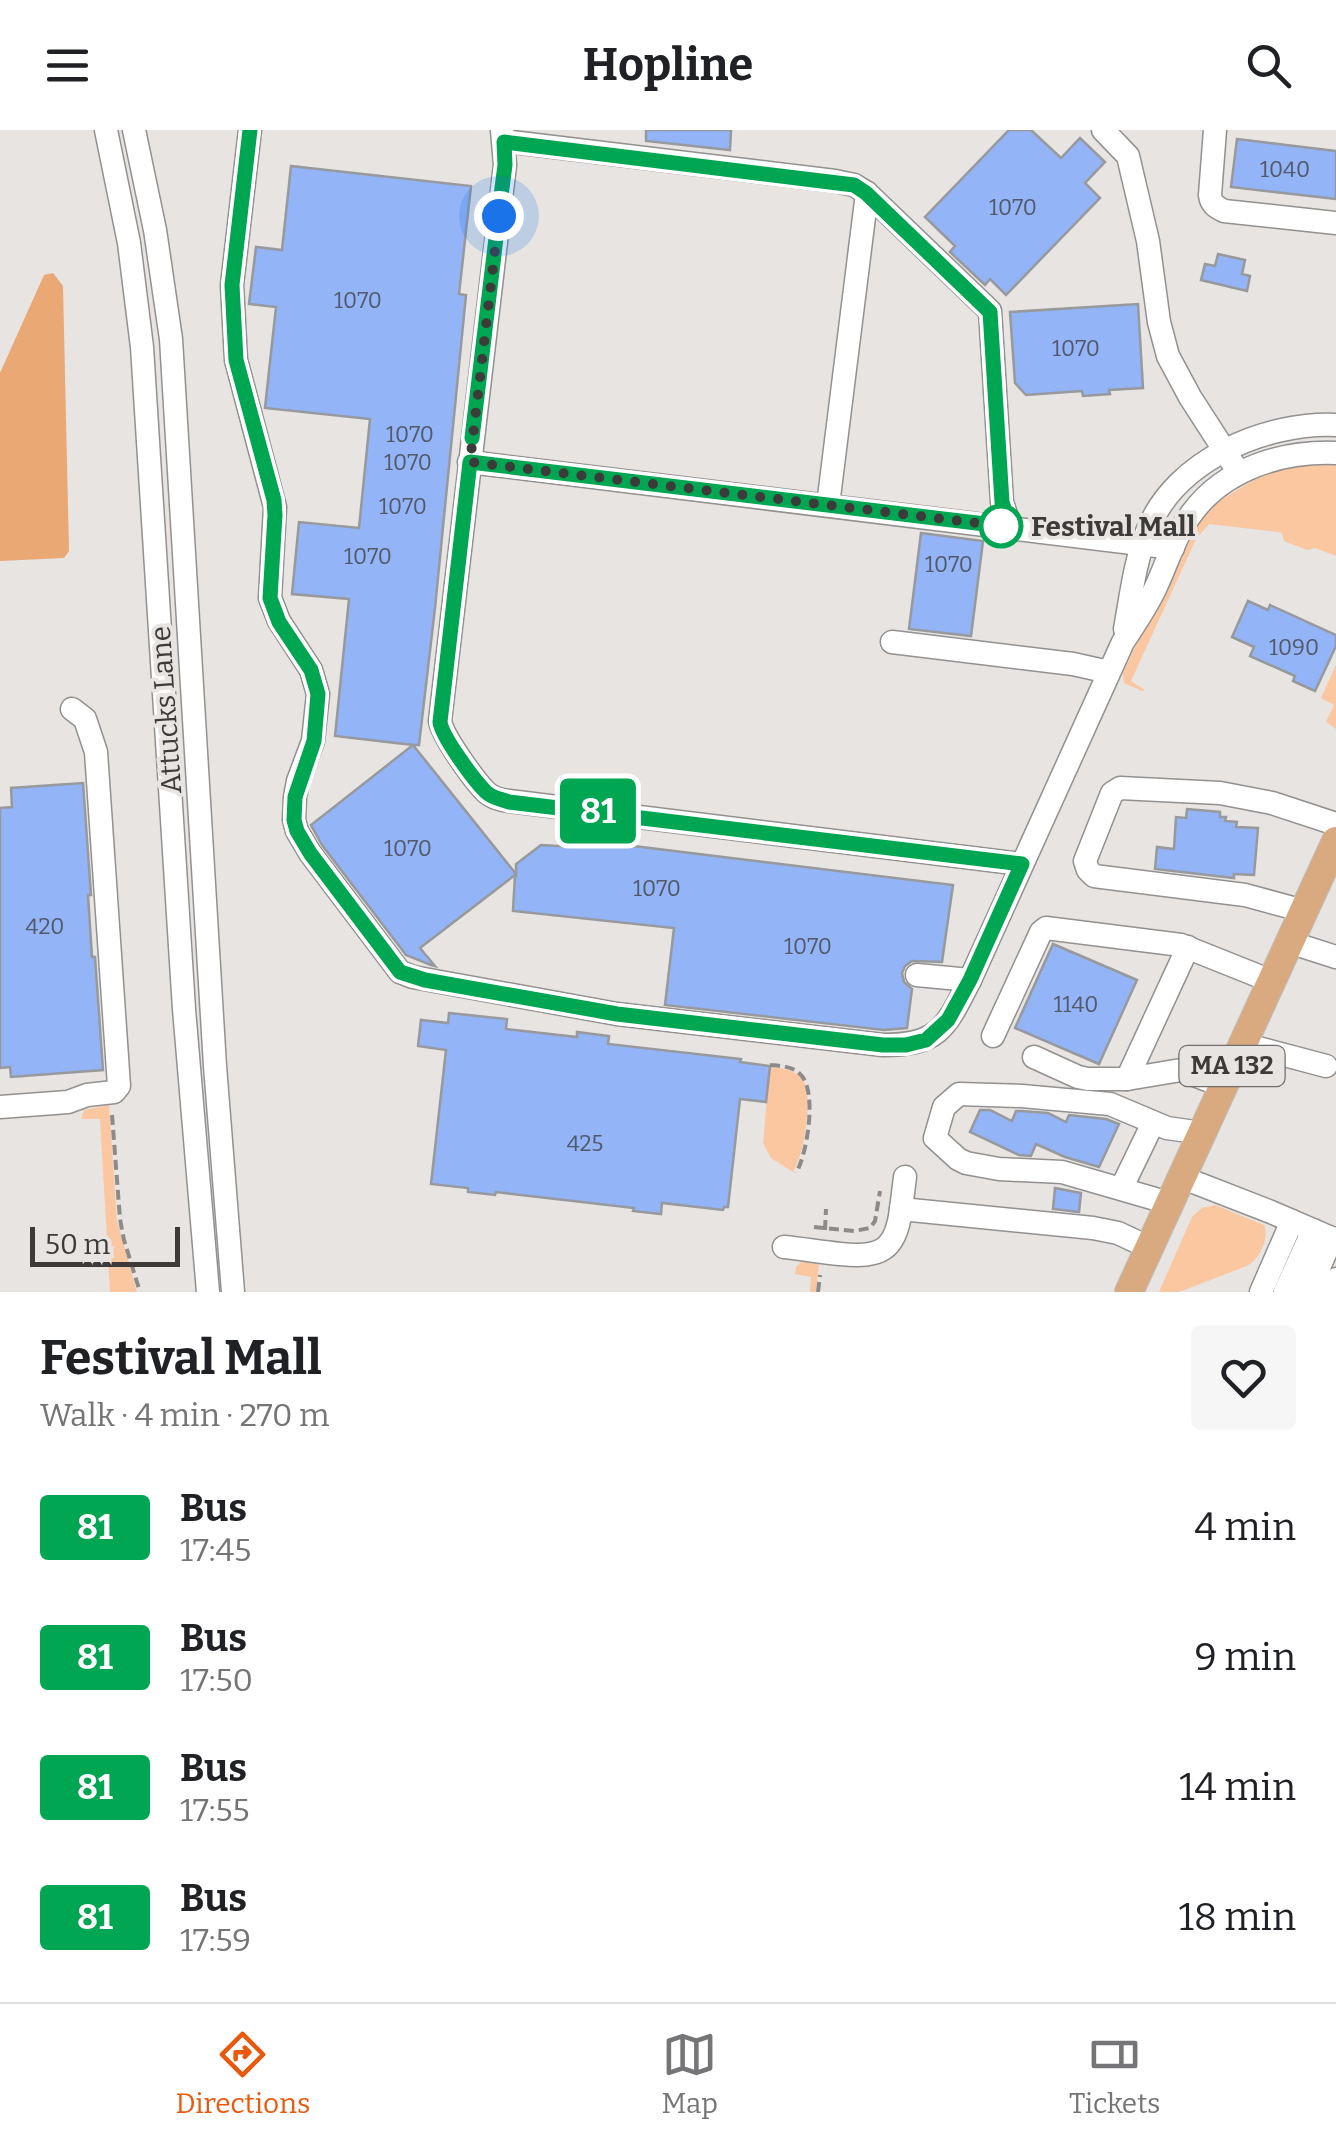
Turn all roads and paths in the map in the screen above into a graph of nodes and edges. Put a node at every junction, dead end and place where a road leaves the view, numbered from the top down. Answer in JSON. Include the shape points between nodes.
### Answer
{"nodes":[{"id":1,"x":106,"y":130,"type":"edge"},
{"id":2,"x":134,"y":130,"type":"edge"},
{"id":3,"x":250,"y":130,"type":"edge"},
{"id":4,"x":1103,"y":130,"type":"edge"},
{"id":5,"x":1215,"y":130,"type":"edge"},
{"id":6,"x":503,"y":136,"type":"edge"},
{"id":7,"x":866,"y":193,"type":"junction"},
{"id":8,"x":1336,"y":223,"type":"edge"},
{"id":9,"x":1336,"y":426,"type":"edge"},
{"id":10,"x":1224,"y":452,"type":"junction"},
{"id":11,"x":1336,"y":453,"type":"edge"},
{"id":12,"x":470,"y":462,"type":"junction"},
{"id":13,"x":1239,"y":473,"type":"junction"},
{"id":14,"x":828,"y":505,"type":"junction"},
{"id":15,"x":1010,"y":527,"type":"junction"},
{"id":16,"x":1143,"y":543,"type":"junction"},
{"id":17,"x":1173,"y":548,"type":"junction"},
{"id":18,"x":892,"y":642,"type":"dead end"},
{"id":19,"x":1123,"y":642,"type":"junction"},
{"id":20,"x":1109,"y":672,"type":"junction"},
{"id":21,"x":72,"y":709,"type":"dead end"},
{"id":22,"x":1336,"y":824,"type":"edge"},
{"id":23,"x":1336,"y":841,"type":"edge"},
{"id":24,"x":1022,"y":864,"type":"junction"},
{"id":25,"x":1304,"y":911,"type":"junction"},
{"id":26,"x":1289,"y":942,"type":"junction"},
{"id":27,"x":1188,"y":948,"type":"junction"},
{"id":28,"x":1336,"y":957,"type":"edge"},
{"id":29,"x":918,"y":974,"type":"dead end"},
{"id":30,"x":970,"y":980,"type":"junction"},
{"id":31,"x":1271,"y":981,"type":"junction"},
{"id":32,"x":993,"y":1036,"type":"dead end"},
{"id":33,"x":1243,"y":1044,"type":"junction"},
{"id":34,"x":1034,"y":1057,"type":"dead end"},
{"id":35,"x":1333,"y":1059,"type":"edge"},
{"id":36,"x":770,"y":1065,"type":"dead end"},
{"id":37,"x":1128,"y":1079,"type":"junction"},
{"id":38,"x":1223,"y":1086,"type":"junction"},
{"id":39,"x":110,"y":1092,"type":"junction"},
{"id":40,"x":0,"y":1106,"type":"edge"},
{"id":41,"x":1152,"y":1122,"type":"junction"},
{"id":42,"x":1202,"y":1133,"type":"junction"},
{"id":43,"x":796,"y":1174,"type":"dead end"},
{"id":44,"x":905,"y":1179,"type":"joint"},
{"id":45,"x":1122,"y":1188,"type":"junction"},
{"id":46,"x":1175,"y":1190,"type":"junction"},
{"id":47,"x":826,"y":1209,"type":"dead end"},
{"id":48,"x":901,"y":1209,"type":"junction"},
{"id":49,"x":814,"y":1227,"type":"dead end"},
{"id":50,"x":825,"y":1228,"type":"junction"},
{"id":51,"x":1319,"y":1235,"type":"edge"},
{"id":52,"x":824,"y":1240,"type":"dead end"},
{"id":53,"x":784,"y":1247,"type":"dead end"},
{"id":54,"x":1150,"y":1248,"type":"junction"},
{"id":55,"x":821,"y":1265,"type":"dead end"},
{"id":56,"x":1336,"y":1279,"type":"edge"},
{"id":57,"x":1255,"y":1290,"type":"edge"},
{"id":58,"x":140,"y":1292,"type":"edge"},
{"id":59,"x":208,"y":1292,"type":"edge"},
{"id":60,"x":234,"y":1292,"type":"edge"},
{"id":61,"x":818,"y":1292,"type":"edge"},
{"id":62,"x":1129,"y":1292,"type":"edge"},
{"id":63,"x":1272,"y":1292,"type":"edge"},
{"id":64,"x":1286,"y":1292,"type":"edge"},
{"id":65,"x":1296,"y":1292,"type":"edge"},
{"id":66,"x":1308,"y":1292,"type":"edge"},
{"id":67,"x":1319,"y":1292,"type":"edge"},
{"id":68,"x":1330,"y":1292,"type":"edge"}],
"edges":[{"from":1,"to":59,"type":"street","name":"Attucks Lane","via":[[142,347]]},
{"from":2,"to":60,"type":"street","name":"Attucks Lane","via":[[170,338]]},
{"from":3,"to":30,"type":"street","via":[[232,285],[236,360],[274,500],[270,598],[318,694],[294,820],[310,853],[400,972],[617,1014],[883,1045],[932,1035]]},
{"from":4,"to":10,"type":"street","via":[[1128,156],[1168,356]]},
{"from":5,"to":8,"type":"street","via":[[1210,195],[1216,208]]},
{"from":6,"to":7,"type":"street","via":[[835,181]]},
{"from":6,"to":12,"type":"street"},
{"from":7,"to":14,"type":"street"},
{"from":7,"to":15,"type":"street","via":[[990,312],[1002,502]]},
{"from":9,"to":10,"type":"street","via":[[1278,430]]},
{"from":10,"to":13,"type":"street"},
{"from":10,"to":16,"type":"street","via":[[1172,492]]},
{"from":11,"to":13,"type":"street","via":[[1276,458]]},
{"from":12,"to":14,"type":"street"},
{"from":12,"to":24,"type":"street","via":[[440,722],[486,792],[509,802]]},
{"from":13,"to":17,"type":"street","via":[[1194,510]]},
{"from":14,"to":15,"type":"street"},
{"from":15,"to":16,"type":"street"},
{"from":16,"to":17,"type":"street"},
{"from":16,"to":19,"type":"street"},
{"from":17,"to":19,"type":"street"},
{"from":18,"to":20,"type":"street"},
{"from":19,"to":20,"type":"street"},
{"from":20,"to":24,"type":"street"},
{"from":21,"to":39,"type":"street","via":[[85,720],[98,771],[119,1086]]},
{"from":22,"to":25,"type":"street","via":[[1220,792],[1120,788],[1112,793],[1085,862],[1094,876],[1245,894]]},
{"from":23,"to":25,"type":"main road","number":"MA 132"},
{"from":24,"to":30,"type":"street"},
{"from":25,"to":26,"type":"main road","number":"MA 132"},
{"from":26,"to":28,"type":"street"},
{"from":26,"to":31,"type":"main road","number":"MA 132"},
{"from":27,"to":31,"type":"street"},
{"from":27,"to":32,"type":"street","via":[[1044,928]]},
{"from":27,"to":37,"type":"street"},
{"from":29,"to":30,"type":"street"},
{"from":31,"to":33,"type":"main road","number":"MA 132"},
{"from":33,"to":35,"type":"street"},
{"from":33,"to":38,"type":"main road","number":"MA 132"},
{"from":34,"to":37,"type":"street","via":[[1078,1077]]},
{"from":36,"to":43,"type":"path","via":[[792,1068],[808,1085],[805,1147]]},
{"from":37,"to":38,"type":"street","via":[[1181,1070]]},
{"from":38,"to":42,"type":"main road","number":"MA 132"},
{"from":39,"to":40,"type":"street"},
{"from":39,"to":58,"type":"path","via":[[120,1218]]},
{"from":41,"to":42,"type":"street"},
{"from":41,"to":45,"type":"street"},
{"from":41,"to":45,"type":"street","via":[[1110,1104],[1077,1100],[959,1094],[944,1107],[934,1138],[958,1159],[1062,1172]]},
{"from":42,"to":46,"type":"main road","number":"MA 132"},
{"from":44,"to":48,"type":"street"},
{"from":44,"to":50,"type":"path","via":[[882,1179],[870,1228]]},
{"from":45,"to":46,"type":"street"},
{"from":46,"to":51,"type":"street"},
{"from":46,"to":54,"type":"main road","number":"MA 132"},
{"from":47,"to":50,"type":"path"},
{"from":48,"to":53,"type":"street","via":[[894,1236],[871,1255]]},
{"from":48,"to":54,"type":"street","via":[[1092,1228]]},
{"from":49,"to":50,"type":"path"},
{"from":50,"to":52,"type":"path"},
{"from":51,"to":57,"type":"street"},
{"from":51,"to":63,"type":"street"},
{"from":51,"to":64,"type":"street"},
{"from":51,"to":65,"type":"street"},
{"from":51,"to":66,"type":"street"},
{"from":51,"to":67,"type":"street"},
{"from":54,"to":62,"type":"main road","number":"MA 132"},
{"from":55,"to":61,"type":"path"},
{"from":56,"to":68,"type":"street"}]}
